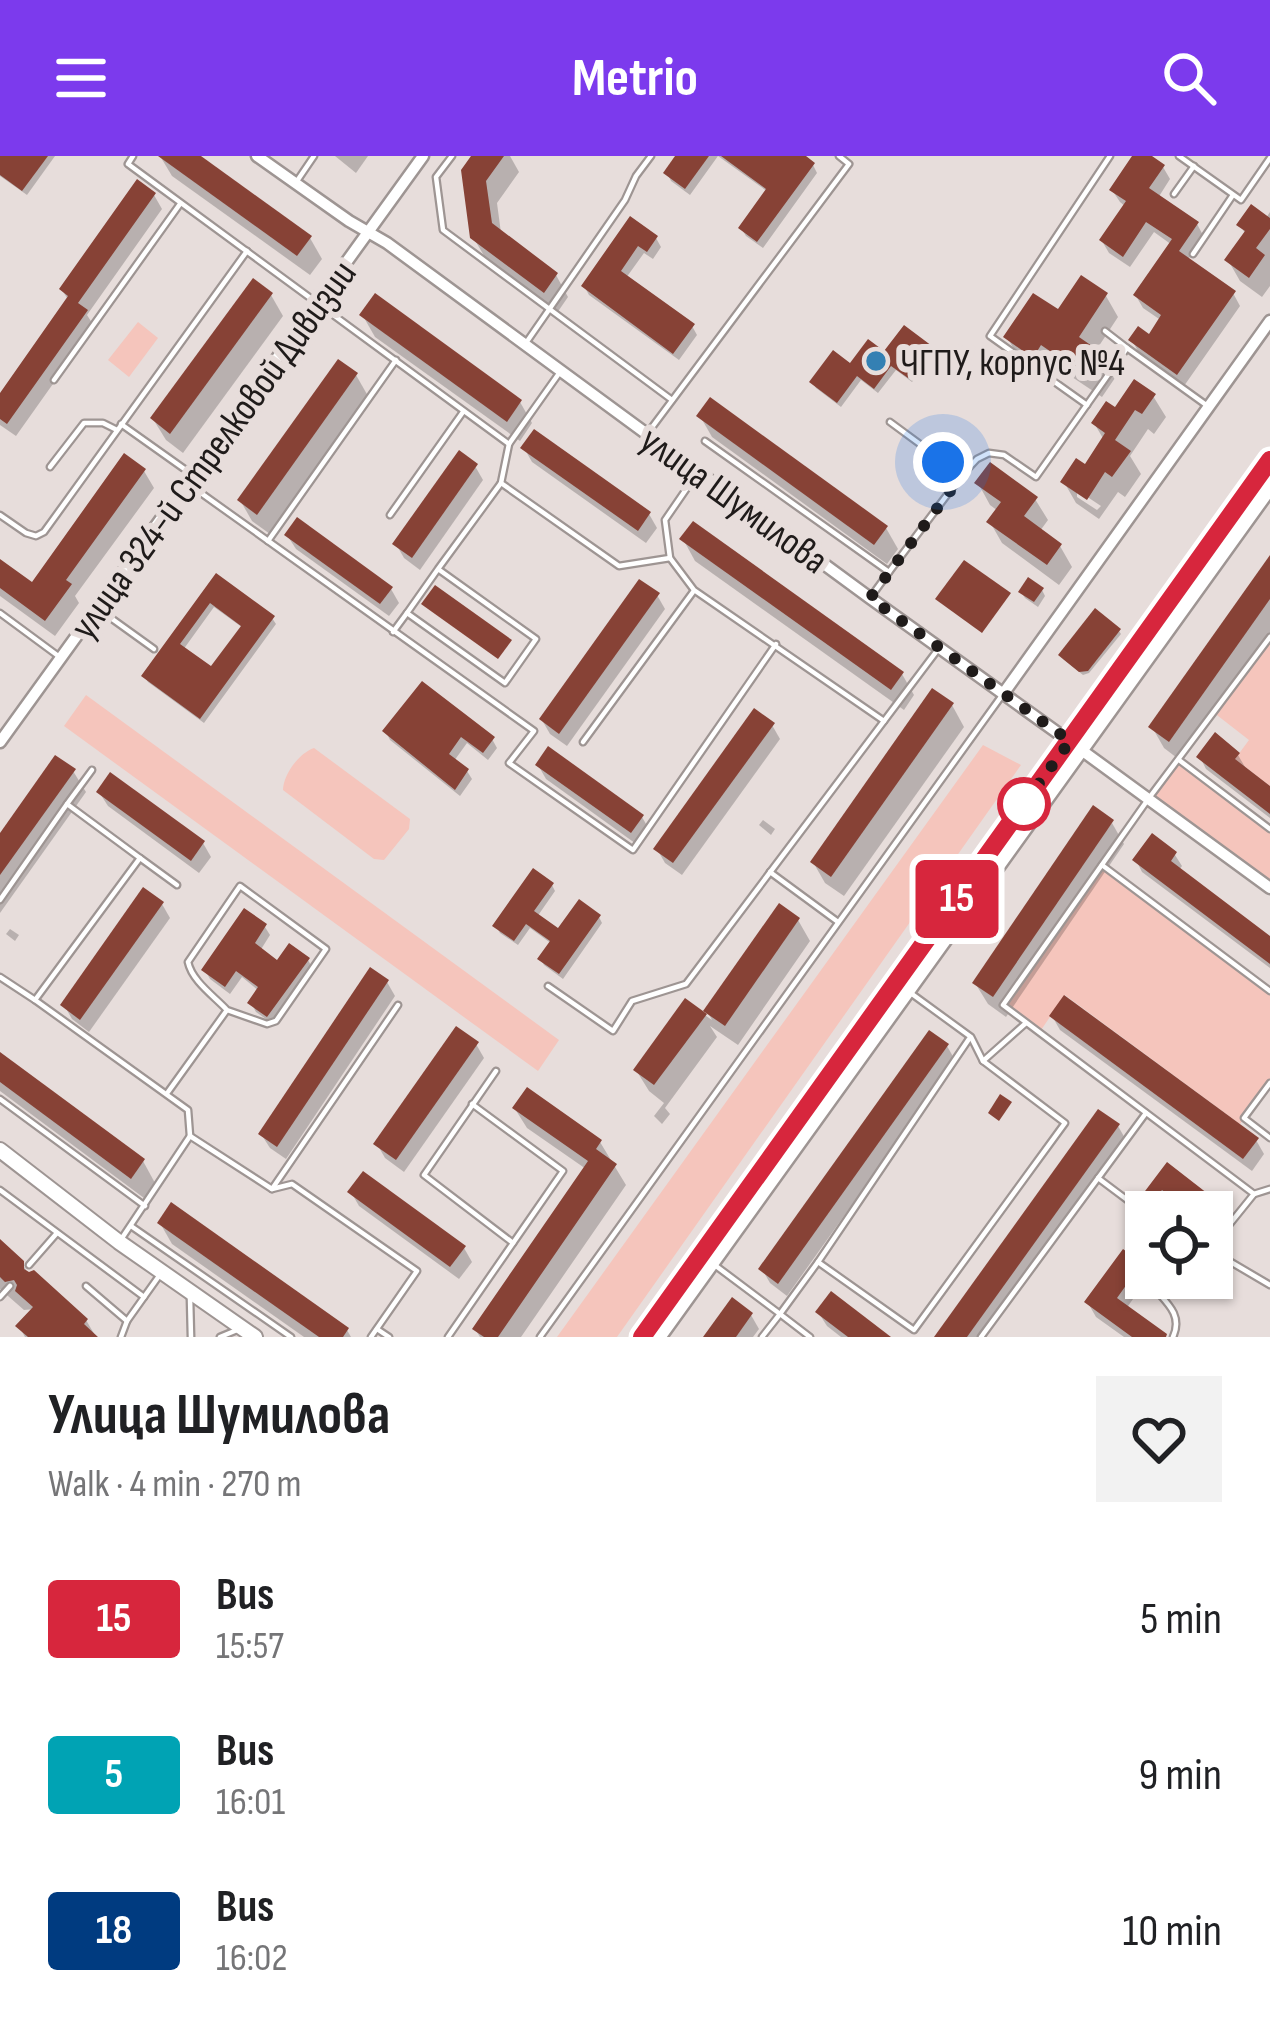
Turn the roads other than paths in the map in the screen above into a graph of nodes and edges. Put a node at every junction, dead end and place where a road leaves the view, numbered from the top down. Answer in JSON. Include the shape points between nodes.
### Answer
{"nodes":[{"id":1,"x":134,"y":156,"type":"edge"},
{"id":2,"x":257,"y":156,"type":"edge"},
{"id":3,"x":314,"y":156,"type":"edge"},
{"id":4,"x":423,"y":156,"type":"edge"},
{"id":5,"x":452,"y":156,"type":"edge"},
{"id":6,"x":651,"y":156,"type":"edge"},
{"id":7,"x":838,"y":156,"type":"edge"},
{"id":8,"x":1109,"y":156,"type":"edge"},
{"id":9,"x":1179,"y":156,"type":"edge"},
{"id":10,"x":1270,"y":158,"type":"edge"},
{"id":11,"x":1194,"y":166,"type":"junction"},
{"id":12,"x":296,"y":183,"type":"junction"},
{"id":13,"x":1174,"y":194,"type":"dead end"},
{"id":14,"x":1233,"y":195,"type":"junction"},
{"id":15,"x":181,"y":203,"type":"junction"},
{"id":16,"x":368,"y":232,"type":"junction"},
{"id":17,"x":247,"y":250,"type":"junction"},
{"id":18,"x":1193,"y":254,"type":"dead end"},
{"id":19,"x":317,"y":302,"type":"junction"},
{"id":20,"x":549,"y":310,"type":"junction"},
{"id":21,"x":1270,"y":321,"type":"edge"},
{"id":22,"x":1105,"y":331,"type":"dead end"},
{"id":23,"x":525,"y":344,"type":"junction"},
{"id":24,"x":1127,"y":348,"type":"junction"},
{"id":25,"x":1047,"y":359,"type":"dead end"},
{"id":26,"x":396,"y":360,"type":"junction"},
{"id":27,"x":561,"y":370,"type":"junction"},
{"id":28,"x":1039,"y":371,"type":"junction"},
{"id":29,"x":54,"y":380,"type":"dead end"},
{"id":30,"x":672,"y":400,"type":"junction"},
{"id":31,"x":1087,"y":405,"type":"junction"},
{"id":32,"x":1209,"y":406,"type":"junction"},
{"id":33,"x":464,"y":410,"type":"junction"},
{"id":34,"x":890,"y":422,"type":"dead end"},
{"id":35,"x":119,"y":427,"type":"junction"},
{"id":36,"x":647,"y":434,"type":"junction"},
{"id":37,"x":705,"y":441,"type":"dead end"},
{"id":38,"x":509,"y":443,"type":"junction"},
{"id":39,"x":1269,"y":463,"type":"edge"},
{"id":40,"x":50,"y":467,"type":"dead end"},
{"id":41,"x":698,"y":471,"type":"junction"},
{"id":42,"x":962,"y":475,"type":"junction"},
{"id":43,"x":190,"y":479,"type":"junction"},
{"id":44,"x":501,"y":483,"type":"junction"},
{"id":45,"x":1270,"y":485,"type":"edge"},
{"id":46,"x":0,"y":515,"type":"edge"},
{"id":47,"x":390,"y":515,"type":"dead end"},
{"id":48,"x":268,"y":541,"type":"junction"},
{"id":49,"x":670,"y":558,"type":"junction"},
{"id":50,"x":438,"y":569,"type":"junction"},
{"id":51,"x":889,"y":572,"type":"junction"},
{"id":52,"x":694,"y":590,"type":"junction"},
{"id":53,"x":870,"y":598,"type":"junction"},
{"id":54,"x":97,"y":608,"type":"junction"},
{"id":55,"x":407,"y":613,"type":"junction"},
{"id":56,"x":0,"y":614,"type":"edge"},
{"id":57,"x":393,"y":632,"type":"junction"},
{"id":58,"x":1270,"y":637,"type":"edge"},
{"id":59,"x":776,"y":644,"type":"junction"},
{"id":60,"x":939,"y":648,"type":"junction"},
{"id":61,"x":154,"y":649,"type":"dead end"},
{"id":62,"x":61,"y":658,"type":"junction"},
{"id":63,"x":1004,"y":694,"type":"junction"},
{"id":64,"x":884,"y":721,"type":"junction"},
{"id":65,"x":0,"y":742,"type":"edge"},
{"id":66,"x":583,"y":742,"type":"dead end"},
{"id":67,"x":1075,"y":745,"type":"junction"},
{"id":68,"x":1178,"y":759,"type":"junction"},
{"id":69,"x":92,"y":770,"type":"dead end"},
{"id":70,"x":1149,"y":798,"type":"junction"},
{"id":71,"x":67,"y":805,"type":"junction"},
{"id":72,"x":1270,"y":829,"type":"edge"},
{"id":73,"x":140,"y":858,"type":"junction"},
{"id":74,"x":1102,"y":865,"type":"junction"},
{"id":75,"x":770,"y":872,"type":"junction"},
{"id":76,"x":177,"y":885,"type":"dead end"},
{"id":77,"x":1270,"y":888,"type":"edge"},
{"id":78,"x":0,"y":900,"type":"edge"},
{"id":79,"x":838,"y":923,"type":"junction"},
{"id":80,"x":0,"y":977,"type":"edge"},
{"id":81,"x":548,"y":986,"type":"dead end"},
{"id":82,"x":902,"y":987,"type":"junction"},
{"id":83,"x":1270,"y":991,"type":"edge"},
{"id":84,"x":35,"y":1000,"type":"junction"},
{"id":85,"x":398,"y":1004,"type":"dead end"},
{"id":86,"x":227,"y":1010,"type":"junction"},
{"id":87,"x":1026,"y":1023,"type":"junction"},
{"id":88,"x":970,"y":1037,"type":"junction"},
{"id":89,"x":982,"y":1061,"type":"junction"},
{"id":90,"x":496,"y":1071,"type":"dead end"},
{"id":91,"x":1270,"y":1083,"type":"edge"},
{"id":92,"x":166,"y":1094,"type":"junction"},
{"id":93,"x":0,"y":1099,"type":"edge"},
{"id":94,"x":472,"y":1105,"type":"junction"},
{"id":95,"x":1146,"y":1113,"type":"junction"},
{"id":96,"x":190,"y":1136,"type":"junction"},
{"id":97,"x":1270,"y":1138,"type":"edge"},
{"id":98,"x":0,"y":1150,"type":"edge"},
{"id":99,"x":1098,"y":1178,"type":"junction"},
{"id":100,"x":272,"y":1189,"type":"junction"},
{"id":101,"x":1270,"y":1189,"type":"edge"},
{"id":102,"x":0,"y":1190,"type":"edge"},
{"id":103,"x":1255,"y":1194,"type":"junction"},
{"id":104,"x":1125,"y":1198,"type":"edge"},
{"id":105,"x":145,"y":1206,"type":"junction"},
{"id":106,"x":1233,"y":1222,"type":"edge"},
{"id":107,"x":131,"y":1226,"type":"junction"},
{"id":108,"x":57,"y":1233,"type":"junction"},
{"id":109,"x":119,"y":1242,"type":"junction"},
{"id":110,"x":513,"y":1243,"type":"junction"},
{"id":111,"x":706,"y":1259,"type":"junction"},
{"id":112,"x":1233,"y":1261,"type":"edge"},
{"id":113,"x":818,"y":1262,"type":"junction"},
{"id":114,"x":29,"y":1265,"type":"dead end"},
{"id":115,"x":162,"y":1273,"type":"junction"},
{"id":116,"x":1270,"y":1285,"type":"edge"},
{"id":117,"x":10,"y":1286,"type":"dead end"},
{"id":118,"x":86,"y":1286,"type":"dead end"},
{"id":119,"x":190,"y":1292,"type":"junction"},
{"id":120,"x":0,"y":1297,"type":"edge"},
{"id":121,"x":144,"y":1297,"type":"junction"},
{"id":122,"x":1163,"y":1299,"type":"edge"},
{"id":123,"x":780,"y":1313,"type":"junction"},
{"id":124,"x":127,"y":1321,"type":"junction"},
{"id":125,"x":377,"y":1328,"type":"junction"},
{"id":126,"x":248,"y":1333,"type":"edge"},
{"id":127,"x":121,"y":1337,"type":"edge"},
{"id":128,"x":190,"y":1337,"type":"edge"},
{"id":129,"x":220,"y":1337,"type":"edge"},
{"id":130,"x":291,"y":1337,"type":"edge"},
{"id":131,"x":371,"y":1337,"type":"edge"},
{"id":132,"x":389,"y":1337,"type":"edge"},
{"id":133,"x":448,"y":1337,"type":"edge"},
{"id":134,"x":540,"y":1337,"type":"edge"},
{"id":135,"x":642,"y":1337,"type":"edge"},
{"id":136,"x":656,"y":1337,"type":"edge"},
{"id":137,"x":762,"y":1337,"type":"edge"},
{"id":138,"x":810,"y":1337,"type":"edge"},
{"id":139,"x":981,"y":1337,"type":"edge"},
{"id":140,"x":1173,"y":1337,"type":"edge"}],
"edges":[{"from":1,"to":15,"type":"lane","via":[[128,164]]},
{"from":2,"to":12,"type":"street","name":"улица Шумилова"},
{"from":3,"to":12,"type":"lane"},
{"from":4,"to":16,"type":"street","name":"улица 324-й Стрелковой Дивизии"},
{"from":5,"to":20,"type":"lane","via":[[436,177],[443,230]]},
{"from":6,"to":20,"type":"lane"},
{"from":7,"to":30,"type":"lane","via":[[849,164]]},
{"from":8,"to":28,"type":"lane","via":[[990,336]]},
{"from":9,"to":11,"type":"lane"},
{"from":10,"to":14,"type":"lane","via":[[1240,200]]},
{"from":11,"to":13,"type":"lane"},
{"from":11,"to":14,"type":"lane"},
{"from":12,"to":16,"type":"street","name":"улица Шумилова"},
{"from":14,"to":18,"type":"lane"},
{"from":15,"to":17,"type":"lane"},
{"from":15,"to":29,"type":"lane"},
{"from":16,"to":19,"type":"street","name":"улица 324-й Стрелковой Дивизии"},
{"from":16,"to":23,"type":"street","name":"улица Шумилова"},
{"from":17,"to":19,"type":"lane"},
{"from":17,"to":35,"type":"lane"},
{"from":19,"to":26,"type":"lane"},
{"from":19,"to":43,"type":"street","name":"улица 324-й Стрелковой Дивизии"},
{"from":20,"to":23,"type":"lane"},
{"from":20,"to":30,"type":"lane"},
{"from":21,"to":32,"type":"street"},
{"from":22,"to":24,"type":"lane"},
{"from":23,"to":27,"type":"street","name":"улица Шумилова"},
{"from":24,"to":31,"type":"lane"},
{"from":24,"to":32,"type":"lane"},
{"from":25,"to":28,"type":"lane"},
{"from":26,"to":33,"type":"lane"},
{"from":26,"to":48,"type":"lane"},
{"from":27,"to":36,"type":"street","name":"улица Шумилова"},
{"from":27,"to":38,"type":"lane"},
{"from":28,"to":31,"type":"lane"},
{"from":30,"to":36,"type":"lane"},
{"from":31,"to":42,"type":"lane","via":[[1036,477],[989,453]]},
{"from":32,"to":63,"type":"street"},
{"from":33,"to":38,"type":"lane"},
{"from":33,"to":47,"type":"lane"},
{"from":34,"to":42,"type":"lane"},
{"from":35,"to":40,"type":"lane","via":[[84,423]]},
{"from":35,"to":43,"type":"lane"},
{"from":35,"to":46,"type":"lane","via":[[44,532],[26,533]]},
{"from":36,"to":41,"type":"street","name":"улица Шумилова"},
{"from":37,"to":51,"type":"lane"},
{"from":38,"to":44,"type":"lane"},
{"from":39,"to":67,"type":"main road"},
{"from":41,"to":49,"type":"lane","via":[[665,520]]},
{"from":41,"to":53,"type":"street","name":"улица Шумилова"},
{"from":42,"to":51,"type":"lane"},
{"from":43,"to":48,"type":"lane"},
{"from":43,"to":54,"type":"street","name":"улица 324-й Стрелковой Дивизии"},
{"from":44,"to":49,"type":"lane","via":[[620,566]]},
{"from":44,"to":50,"type":"lane"},
{"from":45,"to":67,"type":"main road"},
{"from":48,"to":57,"type":"lane"},
{"from":49,"to":52,"type":"lane"},
{"from":50,"to":55,"type":"lane"},
{"from":50,"to":55,"type":"lane","via":[[536,640],[505,683]]},
{"from":51,"to":53,"type":"lane"},
{"from":52,"to":59,"type":"lane"},
{"from":52,"to":66,"type":"lane"},
{"from":53,"to":60,"type":"street","name":"улица Шумилова"},
{"from":54,"to":61,"type":"lane"},
{"from":54,"to":62,"type":"street","name":"улица 324-й Стрелковой Дивизии"},
{"from":55,"to":57,"type":"lane"},
{"from":56,"to":62,"type":"lane"},
{"from":57,"to":59,"type":"lane","via":[[534,731],[509,763],[633,850]]},
{"from":58,"to":68,"type":"lane"},
{"from":59,"to":64,"type":"lane"},
{"from":60,"to":63,"type":"street","name":"улица Шумилова"},
{"from":60,"to":64,"type":"lane"},
{"from":62,"to":65,"type":"street","name":"улица 324-й Стрелковой Дивизии"},
{"from":63,"to":67,"type":"street","name":"улица Шумилова"},
{"from":63,"to":79,"type":"lane"},
{"from":64,"to":75,"type":"lane"},
{"from":67,"to":70,"type":"street","name":"улица Шумилова"},
{"from":67,"to":82,"type":"main road"},
{"from":68,"to":70,"type":"lane"},
{"from":68,"to":72,"type":"lane"},
{"from":69,"to":71,"type":"lane"},
{"from":70,"to":74,"type":"lane"},
{"from":70,"to":77,"type":"street","name":"улица Шумилова"},
{"from":71,"to":73,"type":"lane"},
{"from":71,"to":78,"type":"lane"},
{"from":73,"to":76,"type":"lane"},
{"from":73,"to":84,"type":"lane"},
{"from":74,"to":83,"type":"lane"},
{"from":74,"to":87,"type":"lane","via":[[1003,1005]]},
{"from":75,"to":79,"type":"lane"},
{"from":75,"to":81,"type":"lane","via":[[686,984],[632,1001],[613,1031]]},
{"from":79,"to":134,"type":"lane"},
{"from":80,"to":84,"type":"lane"},
{"from":82,"to":88,"type":"lane"},
{"from":82,"to":111,"type":"main road"},
{"from":84,"to":92,"type":"lane"},
{"from":85,"to":100,"type":"lane"},
{"from":86,"to":86,"type":"lane","via":[[276,1021],[326,949],[240,886],[188,962]]},
{"from":86,"to":92,"type":"lane"},
{"from":87,"to":89,"type":"lane"},
{"from":87,"to":95,"type":"lane"},
{"from":88,"to":89,"type":"lane"},
{"from":88,"to":113,"type":"lane"},
{"from":89,"to":113,"type":"lane","via":[[1065,1123],[914,1330]]},
{"from":90,"to":94,"type":"lane"},
{"from":91,"to":97,"type":"lane","via":[[1244,1118]]},
{"from":92,"to":96,"type":"lane","via":[[188,1109]]},
{"from":93,"to":105,"type":"lane"},
{"from":94,"to":110,"type":"lane","via":[[424,1175]]},
{"from":94,"to":110,"type":"lane","via":[[563,1171]]},
{"from":95,"to":99,"type":"lane"},
{"from":95,"to":103,"type":"lane"},
{"from":96,"to":100,"type":"lane"},
{"from":96,"to":105,"type":"lane"},
{"from":98,"to":109,"type":"main road"},
{"from":99,"to":104,"type":"lane"},
{"from":99,"to":139,"type":"lane"},
{"from":100,"to":125,"type":"lane","via":[[292,1184],[417,1271]]},
{"from":101,"to":103,"type":"lane"},
{"from":102,"to":108,"type":"lane"},
{"from":103,"to":106,"type":"lane"},
{"from":105,"to":107,"type":"lane"},
{"from":107,"to":109,"type":"lane"},
{"from":107,"to":130,"type":"lane"},
{"from":108,"to":114,"type":"lane"},
{"from":108,"to":121,"type":"lane"},
{"from":109,"to":115,"type":"main road"},
{"from":110,"to":133,"type":"lane"},
{"from":111,"to":123,"type":"lane"},
{"from":111,"to":135,"type":"main road"},
{"from":111,"to":136,"type":"main road"},
{"from":112,"to":116,"type":"lane"},
{"from":113,"to":123,"type":"lane"},
{"from":115,"to":119,"type":"main road"},
{"from":115,"to":121,"type":"lane"},
{"from":117,"to":120,"type":"lane"},
{"from":118,"to":124,"type":"lane"},
{"from":119,"to":126,"type":"main road"},
{"from":119,"to":128,"type":"lane"},
{"from":121,"to":124,"type":"lane"},
{"from":122,"to":140,"type":"lane","via":[[1176,1314]]},
{"from":123,"to":137,"type":"lane"},
{"from":123,"to":138,"type":"lane"},
{"from":124,"to":127,"type":"lane"},
{"from":125,"to":131,"type":"lane"},
{"from":125,"to":132,"type":"lane"},
{"from":126,"to":129,"type":"lane"}]}
